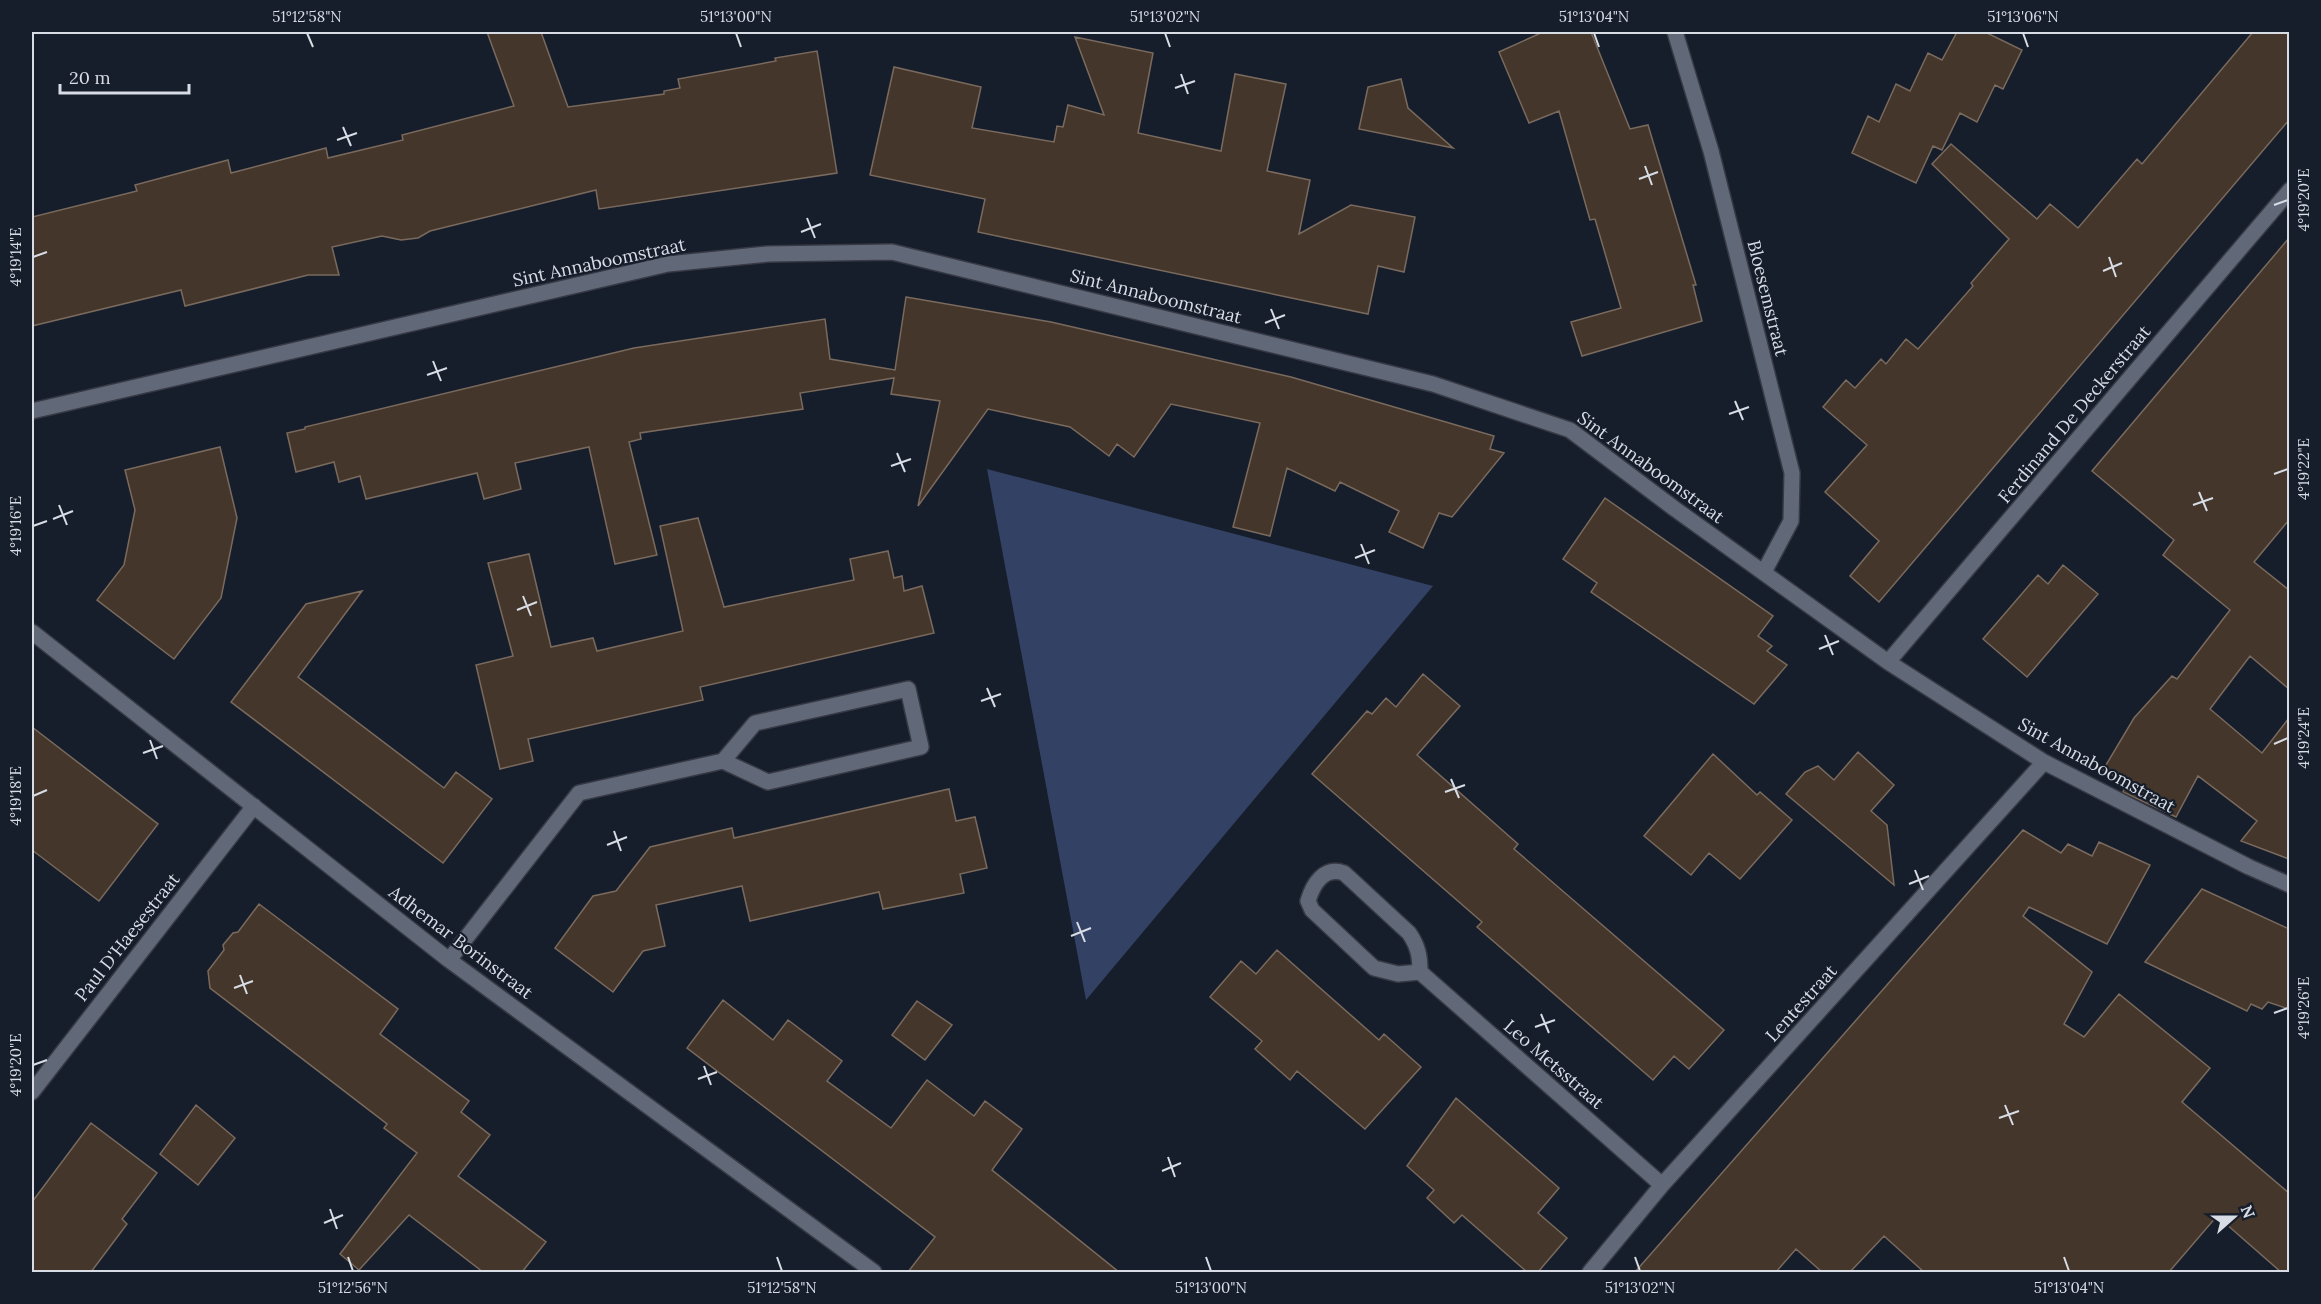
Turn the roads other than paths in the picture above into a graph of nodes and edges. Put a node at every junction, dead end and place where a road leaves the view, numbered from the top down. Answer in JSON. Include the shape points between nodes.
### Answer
{"nodes":[{"id":1,"x":1675,"y":32,"type":"edge"},
{"id":2,"x":2289,"y":190,"type":"edge"},
{"id":3,"x":32,"y":411,"type":"edge"},
{"id":4,"x":1764,"y":572,"type":"junction"},
{"id":5,"x":32,"y":632,"type":"edge"},
{"id":6,"x":1888,"y":662,"type":"junction"},
{"id":7,"x":723,"y":761,"type":"junction"},
{"id":8,"x":2044,"y":762,"type":"junction"},
{"id":9,"x":254,"y":806,"type":"junction"},
{"id":10,"x":2289,"y":885,"type":"edge"},
{"id":11,"x":449,"y":960,"type":"junction"},
{"id":12,"x":1420,"y":972,"type":"junction"},
{"id":13,"x":32,"y":1092,"type":"edge"},
{"id":14,"x":1662,"y":1185,"type":"junction"},
{"id":15,"x":874,"y":1272,"type":"edge"},
{"id":16,"x":1590,"y":1272,"type":"edge"}],
"edges":[{"from":1,"to":4,"type":"street","name":"Bloesemstraat","via":[[1711,152],[1792,473],[1791,521]]},
{"from":2,"to":6,"type":"street","name":"Ferdinand De Deckerstraat"},
{"from":3,"to":4,"type":"street","name":"Sint Annaboomstraat","via":[[668,264],[768,254],[892,252],[1433,384],[1570,430]]},
{"from":4,"to":6,"type":"street","name":"Sint Annaboomstraat"},
{"from":5,"to":9,"type":"street","name":"Adhemar Borinstraat"},
{"from":6,"to":8,"type":"street","name":"Sint Annaboomstraat"},
{"from":7,"to":7,"type":"street","via":[[768,782],[921,747],[908,689],[755,723]]},
{"from":7,"to":11,"type":"street","via":[[579,794]]},
{"from":8,"to":10,"type":"street","name":"Sint Annaboomstraat"},
{"from":8,"to":14,"type":"street","name":"Lentestraat"},
{"from":9,"to":11,"type":"street","name":"Adhemar Borinstraat"},
{"from":9,"to":13,"type":"street","name":"Paul D'Haesestraat"},
{"from":11,"to":15,"type":"street","name":"Adhemar Borinstraat"},
{"from":12,"to":12,"type":"street","via":[[1420,955],[1409,933],[1344,873],[1324,873],[1308,900],[1312,910],[1374,968],[1398,974]]},
{"from":12,"to":14,"type":"street","name":"Leo Metsstraat"},
{"from":14,"to":16,"type":"street","name":"Lentestraat"}]}
